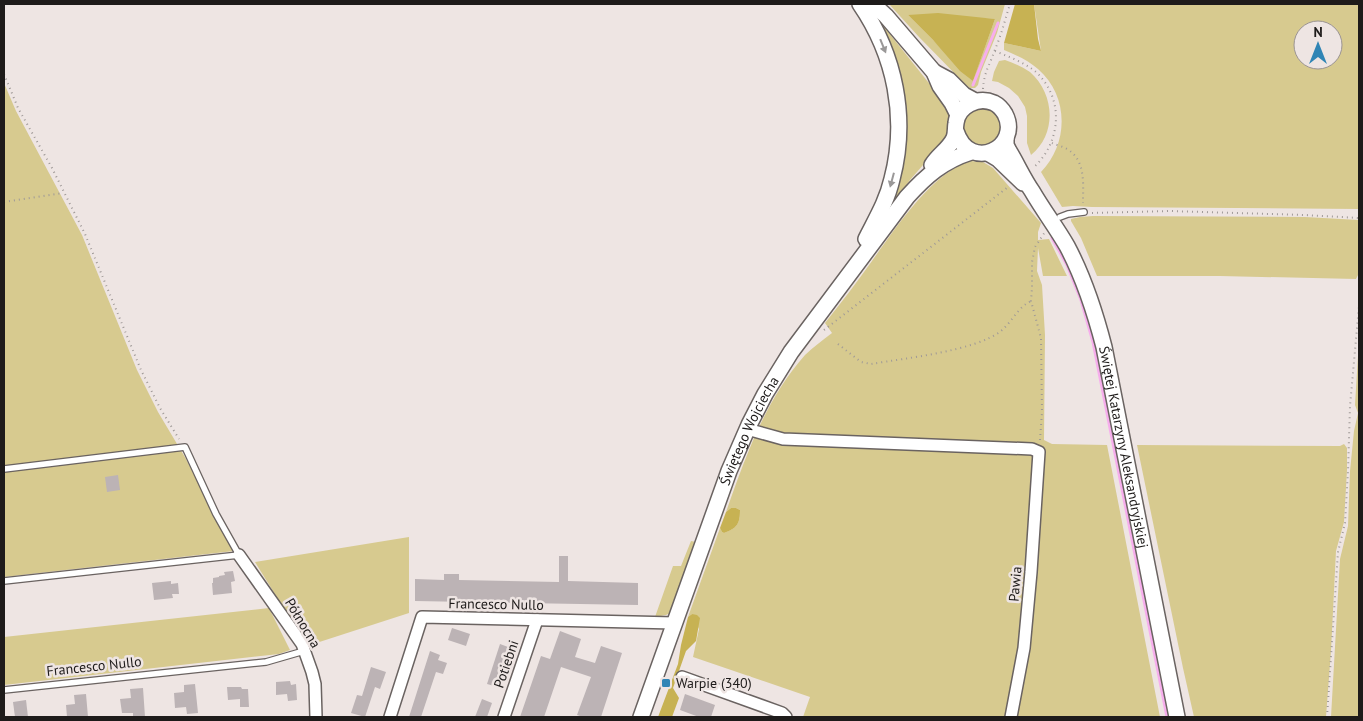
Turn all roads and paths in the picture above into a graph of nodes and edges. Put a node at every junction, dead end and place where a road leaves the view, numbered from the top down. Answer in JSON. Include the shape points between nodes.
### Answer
{"nodes":[{"id":1,"x":860,"y":4,"type":"edge"},
{"id":2,"x":873,"y":4,"type":"edge"},
{"id":3,"x":1010,"y":4,"type":"edge"},
{"id":4,"x":995,"y":51,"type":"junction"},
{"id":5,"x":934,"y":72,"type":"junction"},
{"id":6,"x":4,"y":74,"type":"edge"},
{"id":7,"x":979,"y":97,"type":"junction"},
{"id":8,"x":958,"y":115,"type":"junction"},
{"id":9,"x":956,"y":132,"type":"junction"},
{"id":10,"x":1006,"y":139,"type":"junction"},
{"id":11,"x":1052,"y":143,"type":"junction"},
{"id":12,"x":971,"y":152,"type":"junction"},
{"id":13,"x":988,"y":153,"type":"junction"},
{"id":14,"x":1033,"y":168,"type":"dead end"},
{"id":15,"x":922,"y":181,"type":"junction"},
{"id":16,"x":1012,"y":184,"type":"dead end"},
{"id":17,"x":1031,"y":190,"type":"junction"},
{"id":18,"x":63,"y":193,"type":"junction"},
{"id":19,"x":4,"y":202,"type":"edge"},
{"id":20,"x":1084,"y":212,"type":"junction"},
{"id":21,"x":1359,"y":218,"type":"edge"},
{"id":22,"x":1056,"y":219,"type":"junction"},
{"id":23,"x":852,"y":270,"type":"junction"},
{"id":24,"x":1031,"y":301,"type":"junction"},
{"id":25,"x":1359,"y":306,"type":"edge"},
{"id":26,"x":822,"y":332,"type":"dead end"},
{"id":27,"x":838,"y":344,"type":"dead end"},
{"id":28,"x":747,"y":429,"type":"junction"},
{"id":29,"x":185,"y":447,"type":"junction"},
{"id":30,"x":1039,"y":452,"type":"junction"},
{"id":31,"x":4,"y":469,"type":"edge"},
{"id":32,"x":239,"y":555,"type":"junction"},
{"id":33,"x":4,"y":581,"type":"edge"},
{"id":34,"x":537,"y":620,"type":"junction"},
{"id":35,"x":674,"y":623,"type":"junction"},
{"id":36,"x":304,"y":651,"type":"junction"},
{"id":37,"x":682,"y":677,"type":"dead end"},
{"id":38,"x":4,"y":690,"type":"edge"},
{"id":39,"x":316,"y":717,"type":"edge"},
{"id":40,"x":390,"y":717,"type":"edge"},
{"id":41,"x":504,"y":717,"type":"edge"},
{"id":42,"x":641,"y":717,"type":"edge"},
{"id":43,"x":786,"y":717,"type":"edge"},
{"id":44,"x":1011,"y":717,"type":"edge"},
{"id":45,"x":1177,"y":717,"type":"edge"},
{"id":46,"x":1327,"y":717,"type":"edge"}],
"edges":[{"from":1,"to":23,"type":"street","one_way":true,"via":[[874,26],[889,62],[900,122],[891,184]]},
{"from":2,"to":5,"type":"street"},
{"from":3,"to":4,"type":"path"},
{"from":4,"to":7,"type":"path","via":[[985,71]]},
{"from":4,"to":11,"type":"path","via":[[1024,64],[1046,84],[1056,114]]},
{"from":5,"to":7,"type":"street","via":[[949,80],[964,95]]},
{"from":5,"to":8,"type":"street"},
{"from":6,"to":18,"type":"path","via":[[18,108]]},
{"from":7,"to":8,"type":"street"},
{"from":7,"to":10,"type":"street","via":[[1003,110],[1008,119]]},
{"from":8,"to":9,"type":"street"},
{"from":9,"to":12,"type":"street"},
{"from":9,"to":15,"type":"street","name":"Świętego Wojciecha","via":[[948,148],[934,161]]},
{"from":10,"to":13,"type":"street","via":[[999,148]]},
{"from":10,"to":17,"type":"street","name":"Świętej Katarzyny Aleksandryjskiej","via":[[1006,145]]},
{"from":11,"to":14,"type":"path"},
{"from":11,"to":20,"type":"path","via":[[1078,158]]},
{"from":12,"to":13,"type":"street"},
{"from":12,"to":15,"type":"street","name":"Świętego Wojciecha","via":[[944,163]]},
{"from":13,"to":17,"type":"street","name":"Świętej Katarzyny Aleksandryjskiej"},
{"from":15,"to":23,"type":"street","name":"Świętego Wojciecha"},
{"from":16,"to":26,"type":"path"},
{"from":17,"to":22,"type":"street","name":"Świętej Katarzyny Aleksandryjskiej"},
{"from":18,"to":19,"type":"path"},
{"from":18,"to":29,"type":"path","via":[[85,234],[141,370]]},
{"from":20,"to":21,"type":"path","via":[[1169,211]]},
{"from":20,"to":22,"type":"lane"},
{"from":22,"to":24,"type":"path","via":[[1035,247]]},
{"from":22,"to":45,"type":"street","name":"Świętej Katarzyny Aleksandryjskiej","via":[[1096,315],[1104,347]]},
{"from":23,"to":28,"type":"street","name":"Świętego Wojciecha","via":[[786,360]]},
{"from":24,"to":27,"type":"path","via":[[1024,304],[1001,331],[976,344],[871,364],[861,362]]},
{"from":24,"to":30,"type":"path","via":[[1041,338]]},
{"from":25,"to":46,"type":"path","via":[[1350,406],[1345,523],[1338,552]]},
{"from":28,"to":30,"type":"street","via":[[783,439],[1032,449]]},
{"from":28,"to":35,"type":"street","name":"Świętego Wojciecha"},
{"from":29,"to":31,"type":"lane"},
{"from":29,"to":32,"type":"lane"},
{"from":30,"to":44,"type":"street","name":"Pawia","via":[[1024,648]]},
{"from":32,"to":33,"type":"lane"},
{"from":32,"to":36,"type":"street","name":"Północna"},
{"from":34,"to":35,"type":"street","name":"Francesco Nullo"},
{"from":34,"to":40,"type":"street","name":"Francesco Nullo","via":[[422,617]]},
{"from":34,"to":41,"type":"street","name":"Potiebni"},
{"from":35,"to":42,"type":"street","name":"Świętego Wojciecha"},
{"from":36,"to":38,"type":"lane","name":"Francesco Nullo","via":[[266,662]]},
{"from":36,"to":39,"type":"street","name":"Północna","via":[[315,684]]},
{"from":37,"to":43,"type":"street"}]}
